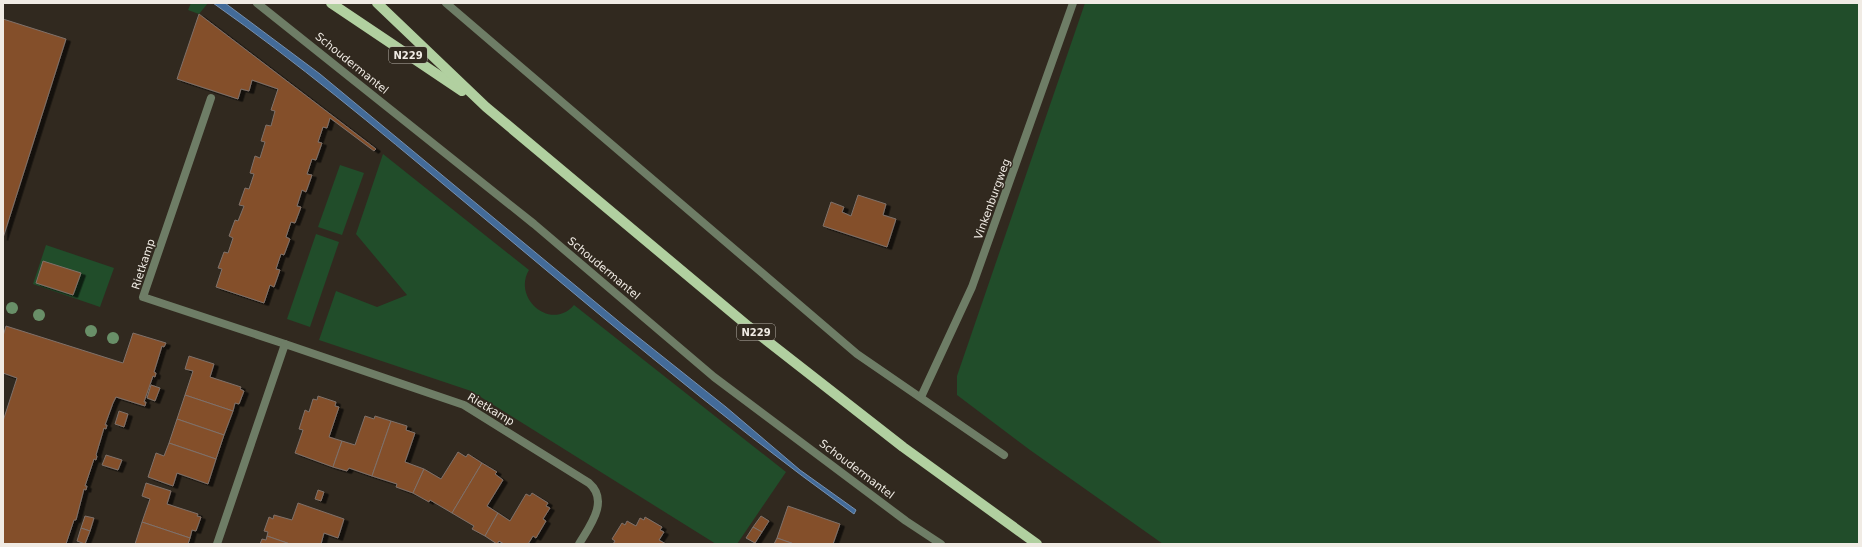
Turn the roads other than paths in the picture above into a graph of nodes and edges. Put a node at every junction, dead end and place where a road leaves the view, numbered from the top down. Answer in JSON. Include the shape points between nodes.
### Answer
{"nodes":[{"id":1,"x":257,"y":3,"type":"edge"},
{"id":2,"x":331,"y":3,"type":"edge"},
{"id":3,"x":377,"y":3,"type":"edge"},
{"id":4,"x":446,"y":3,"type":"edge"},
{"id":5,"x":1073,"y":3,"type":"edge"},
{"id":6,"x":211,"y":98,"type":"dead end"},
{"id":7,"x":486,"y":107,"type":"junction"},
{"id":8,"x":285,"y":344,"type":"junction"},
{"id":9,"x":921,"y":397,"type":"junction"},
{"id":10,"x":1004,"y":455,"type":"dead end"},
{"id":11,"x":217,"y":544,"type":"edge"},
{"id":12,"x":579,"y":544,"type":"edge"},
{"id":13,"x":941,"y":544,"type":"edge"},
{"id":14,"x":1037,"y":544,"type":"edge"}],
"edges":[{"from":1,"to":13,"type":"street","name":"Schoudermantel","via":[[528,219],[714,377],[906,521]]},
{"from":2,"to":7,"type":"main road","number":"N229"},
{"from":3,"to":7,"type":"main road","number":"N229"},
{"from":4,"to":9,"type":"street","via":[[857,354]]},
{"from":5,"to":9,"type":"street","name":"Vinkenburgweg","via":[[972,287]]},
{"from":6,"to":8,"type":"street","name":"Rietkamp","via":[[143,297]]},
{"from":7,"to":14,"type":"main road","number":"N229","via":[[748,326],[903,447]]},
{"from":8,"to":11,"type":"street"},
{"from":8,"to":12,"type":"street","name":"Rietkamp","via":[[464,404],[589,483],[596,494],[598,509]]},
{"from":9,"to":10,"type":"street"}]}
